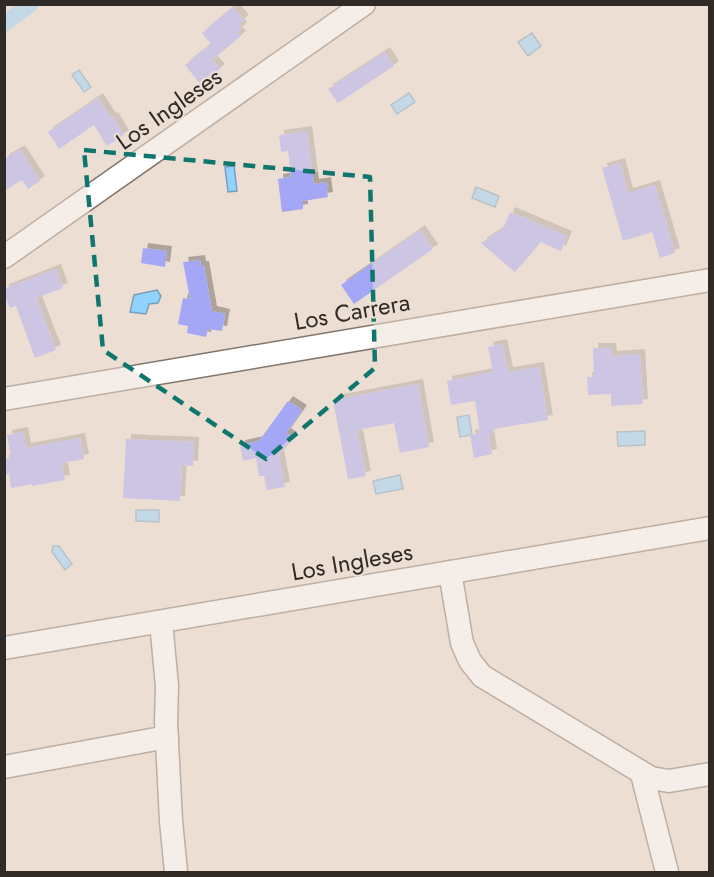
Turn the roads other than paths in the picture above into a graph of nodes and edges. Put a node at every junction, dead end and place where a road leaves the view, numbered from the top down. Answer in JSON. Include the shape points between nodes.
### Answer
{"nodes":[{"id":1,"x":364,"y":4,"type":"edge"},
{"id":2,"x":4,"y":257,"type":"edge"},
{"id":3,"x":710,"y":280,"type":"edge"},
{"id":4,"x":4,"y":399,"type":"edge"},
{"id":5,"x":710,"y":528,"type":"edge"},
{"id":6,"x":450,"y":573,"type":"junction"},
{"id":7,"x":161,"y":622,"type":"junction"},
{"id":8,"x":4,"y":648,"type":"edge"},
{"id":9,"x":167,"y":737,"type":"junction"},
{"id":10,"x":4,"y":767,"type":"edge"},
{"id":11,"x":642,"y":774,"type":"junction"},
{"id":12,"x":710,"y":774,"type":"edge"},
{"id":13,"x":176,"y":873,"type":"edge"},
{"id":14,"x":667,"y":873,"type":"edge"}],
"edges":[{"from":1,"to":2,"type":"street","name":"Los Ingleses"},
{"from":3,"to":4,"type":"street","name":"Los Carrera"},
{"from":5,"to":6,"type":"street","name":"Los Ingleses"},
{"from":6,"to":7,"type":"street","name":"Los Ingleses"},
{"from":6,"to":11,"type":"street","via":[[462,643],[482,676]]},
{"from":7,"to":8,"type":"street","name":"Los Ingleses"},
{"from":7,"to":9,"type":"street"},
{"from":9,"to":10,"type":"street"},
{"from":9,"to":13,"type":"street"},
{"from":11,"to":12,"type":"street","via":[[669,781]]},
{"from":11,"to":14,"type":"street"}]}
